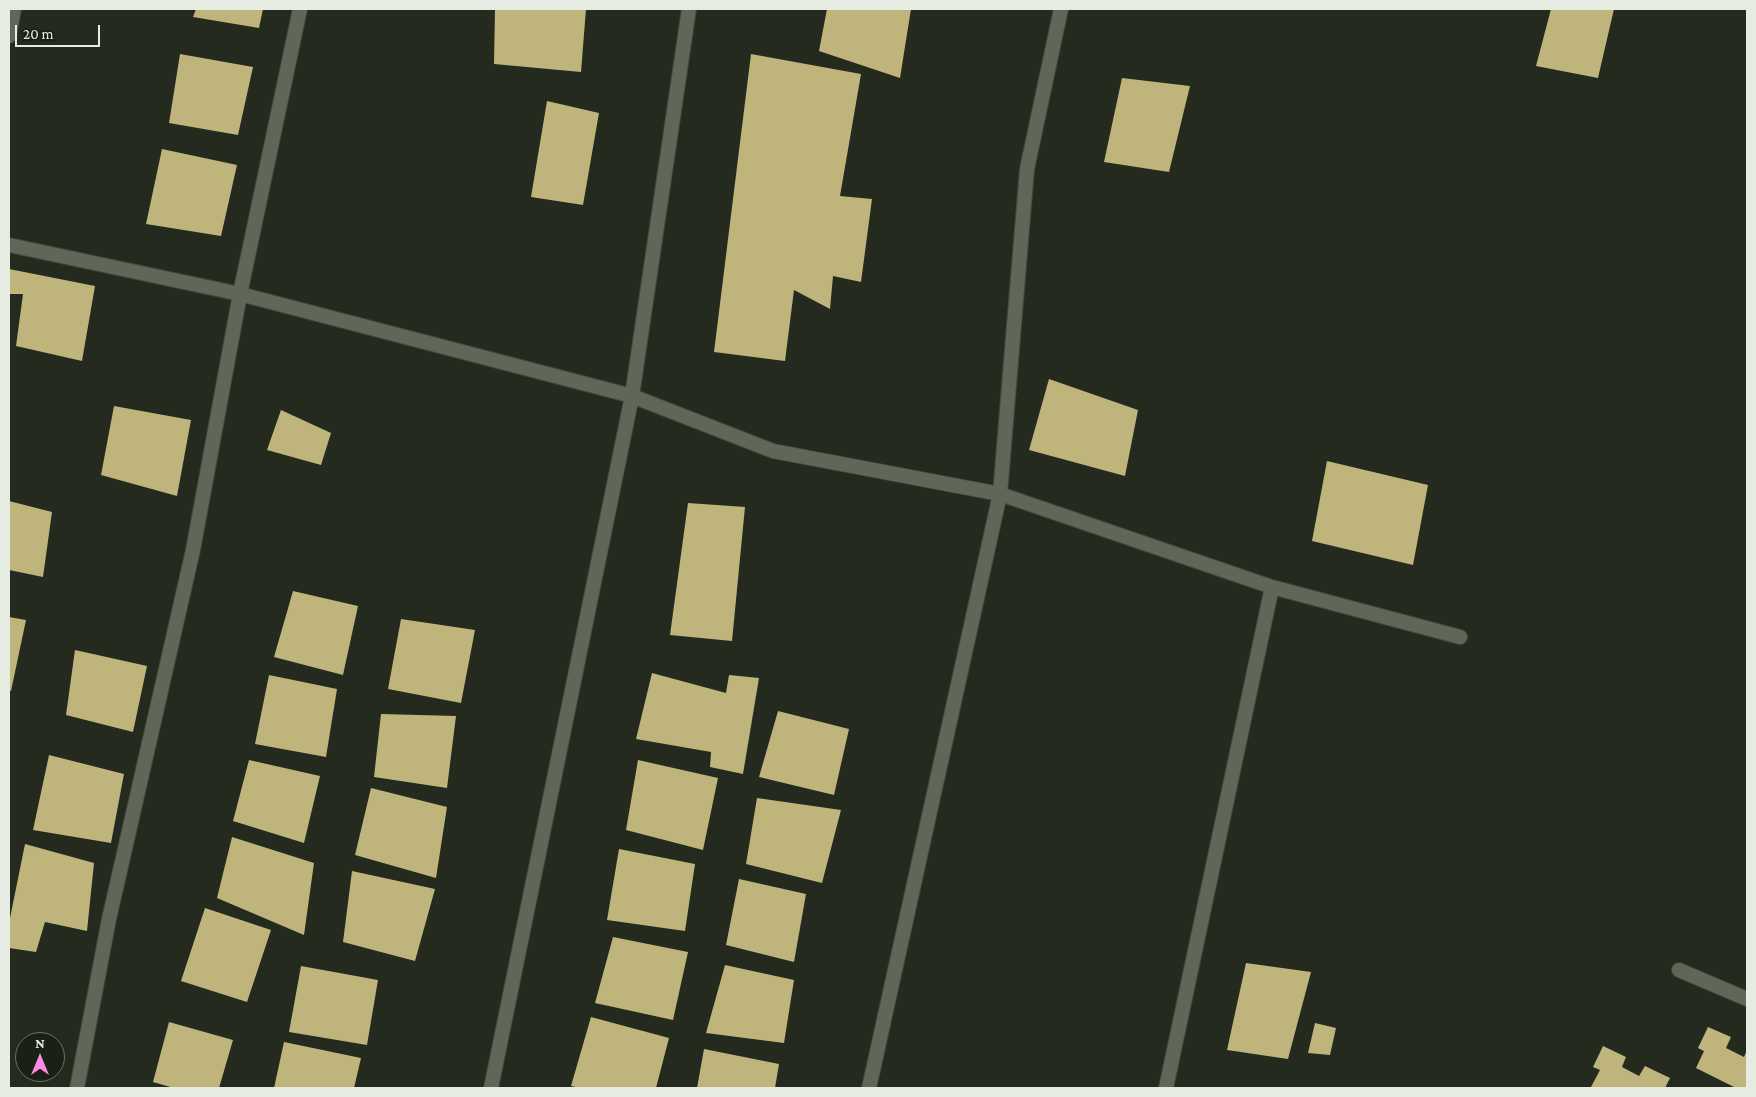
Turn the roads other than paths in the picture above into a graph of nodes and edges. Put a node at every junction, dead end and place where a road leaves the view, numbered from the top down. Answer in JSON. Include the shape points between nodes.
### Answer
{"nodes":[{"id":1,"x":14,"y":9,"type":"edge"},
{"id":2,"x":300,"y":9,"type":"edge"},
{"id":3,"x":689,"y":9,"type":"edge"},
{"id":4,"x":1061,"y":9,"type":"edge"},
{"id":5,"x":9,"y":36,"type":"edge"},
{"id":6,"x":9,"y":245,"type":"edge"},
{"id":7,"x":240,"y":294,"type":"junction"},
{"id":8,"x":632,"y":396,"type":"junction"},
{"id":9,"x":1000,"y":494,"type":"junction"},
{"id":10,"x":1272,"y":587,"type":"junction"},
{"id":11,"x":1460,"y":637,"type":"dead end"},
{"id":12,"x":1679,"y":970,"type":"dead end"},
{"id":13,"x":1747,"y":999,"type":"edge"},
{"id":14,"x":77,"y":1088,"type":"edge"},
{"id":15,"x":491,"y":1088,"type":"edge"},
{"id":16,"x":869,"y":1088,"type":"edge"},
{"id":17,"x":1166,"y":1088,"type":"edge"}],
"edges":[{"from":1,"to":5,"type":"street"},
{"from":2,"to":7,"type":"street"},
{"from":3,"to":8,"type":"street"},
{"from":4,"to":9,"type":"street","via":[[1027,169]]},
{"from":6,"to":7,"type":"street"},
{"from":7,"to":8,"type":"street"},
{"from":7,"to":14,"type":"street","via":[[193,550],[109,919]]},
{"from":8,"to":9,"type":"street","via":[[774,451]]},
{"from":8,"to":15,"type":"street"},
{"from":9,"to":10,"type":"street"},
{"from":9,"to":16,"type":"street"},
{"from":10,"to":11,"type":"street"},
{"from":10,"to":17,"type":"street"},
{"from":12,"to":13,"type":"street"}]}
